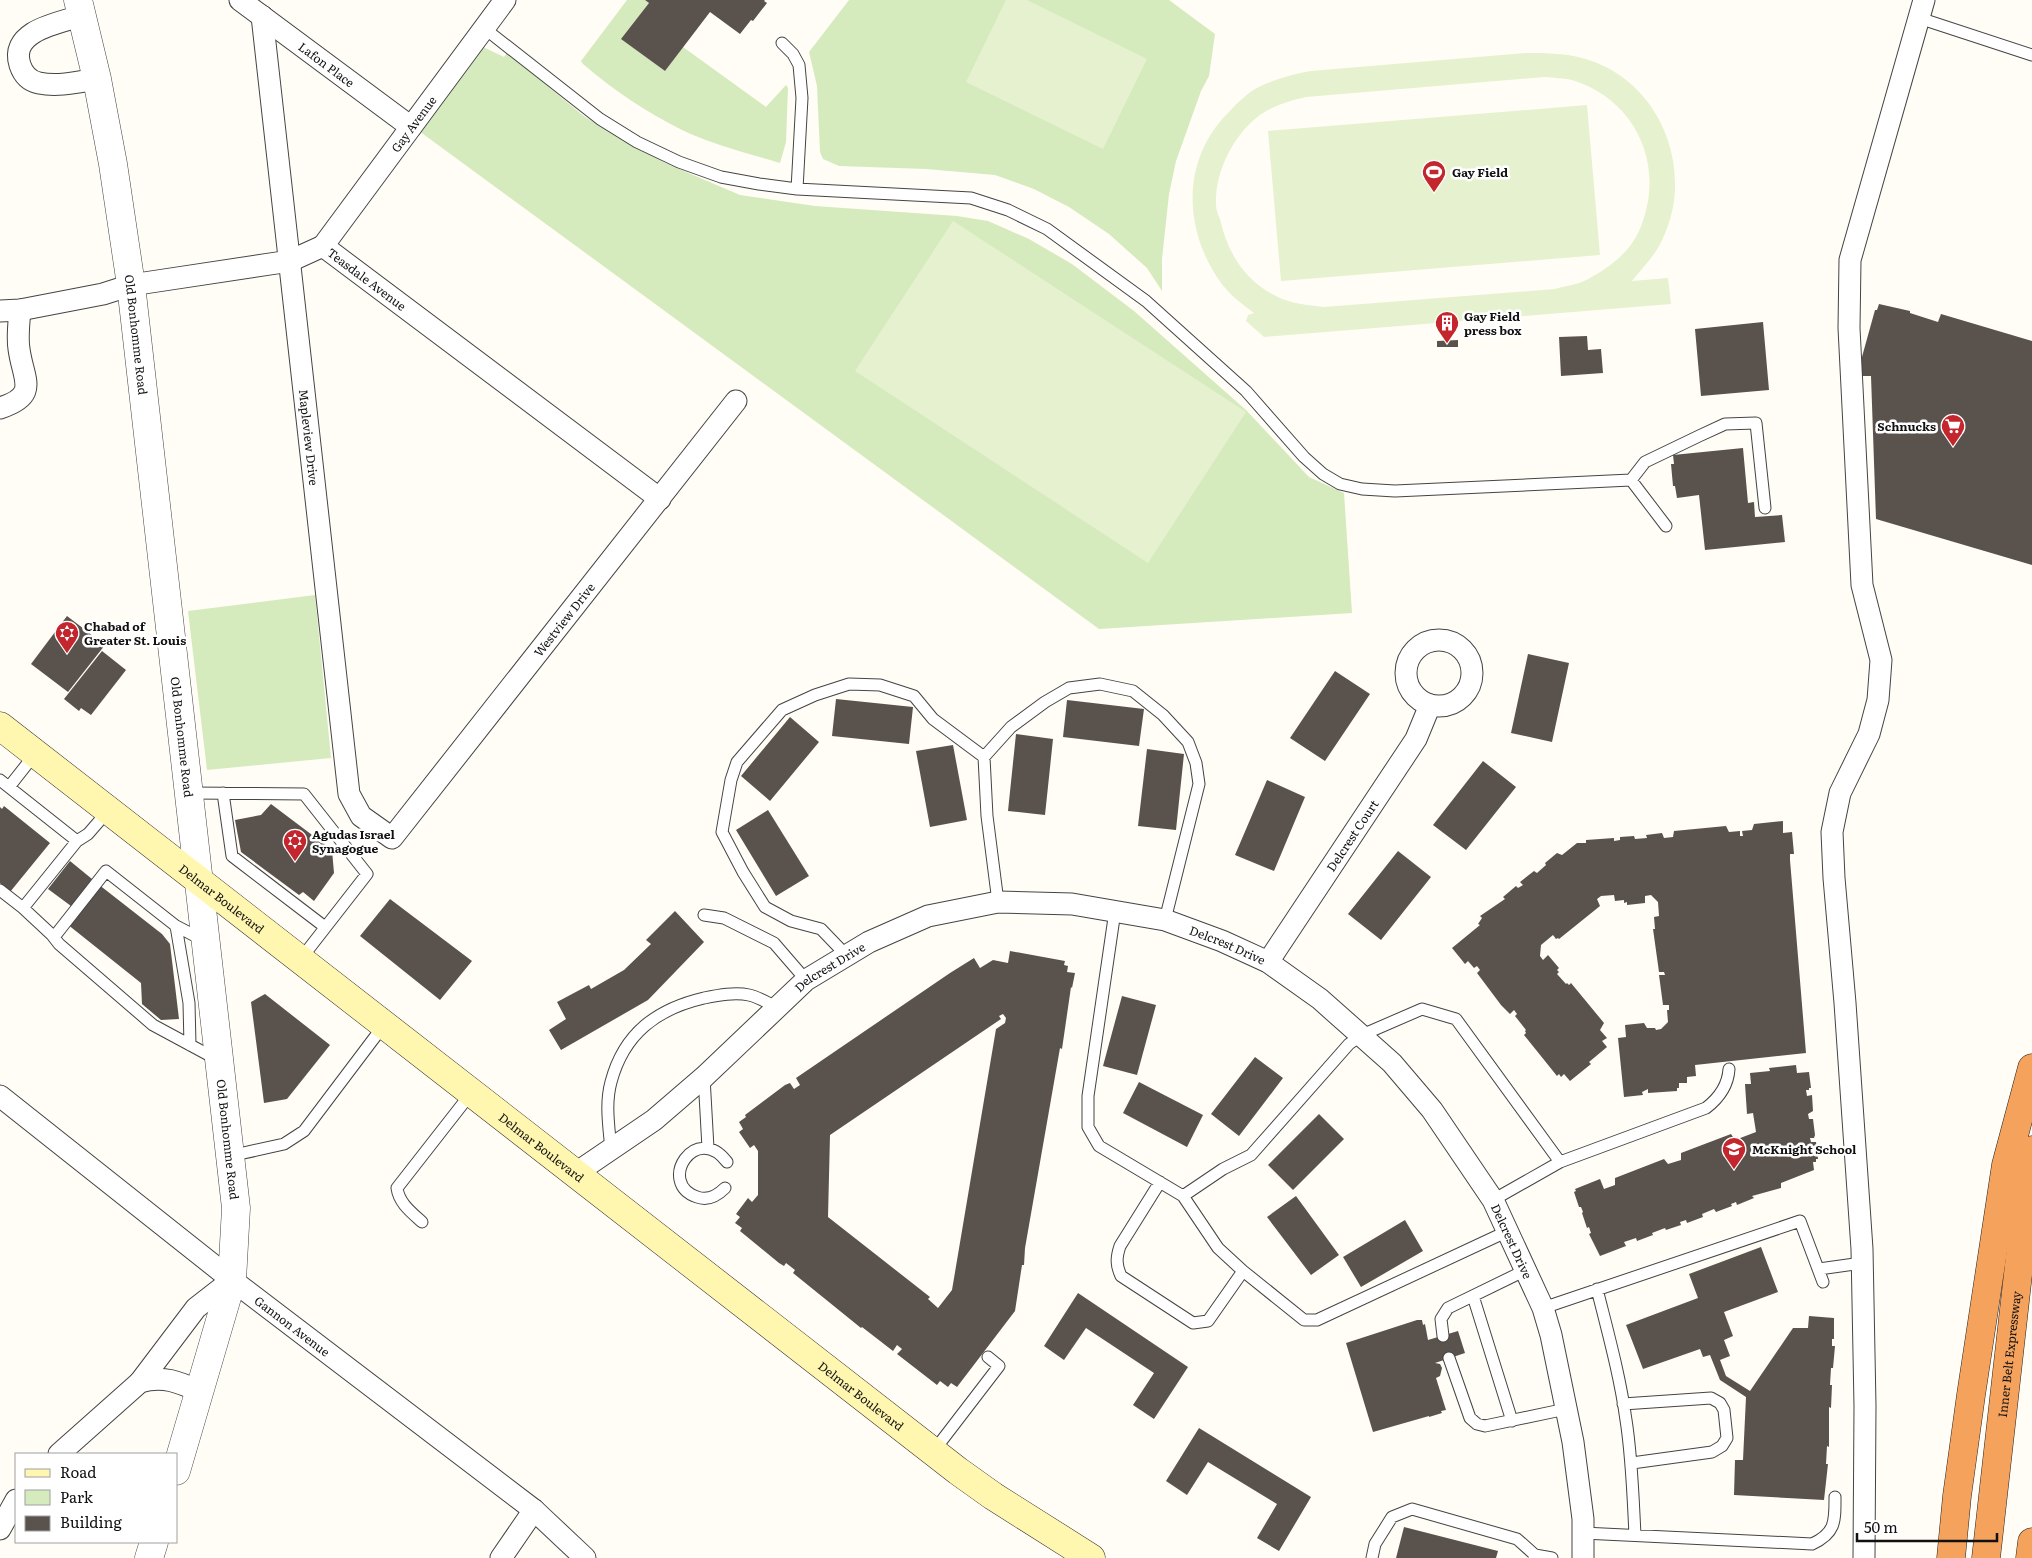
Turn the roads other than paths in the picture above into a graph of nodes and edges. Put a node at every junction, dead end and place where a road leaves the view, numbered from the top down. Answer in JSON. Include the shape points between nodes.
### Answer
{"nodes":[{"id":1,"x":240,"y":0,"type":"edge"},
{"id":2,"x":505,"y":0,"type":"edge"},
{"id":3,"x":80,"y":8,"type":"edge"},
{"id":4,"x":1922,"y":9,"type":"edge"},
{"id":5,"x":262,"y":16,"type":"junction"},
{"id":6,"x":484,"y":28,"type":"junction"},
{"id":7,"x":782,"y":43,"type":"dead end"},
{"id":8,"x":2032,"y":55,"type":"edge"},
{"id":9,"x":97,"y":79,"type":"junction"},
{"id":10,"x":411,"y":127,"type":"junction"},
{"id":11,"x":797,"y":188,"type":"junction"},
{"id":12,"x":323,"y":246,"type":"junction"},
{"id":13,"x":290,"y":261,"type":"junction"},
{"id":14,"x":131,"y":285,"type":"junction"},
{"id":15,"x":10,"y":311,"type":"edge"},
{"id":16,"x":736,"y":401,"type":"dead end"},
{"id":17,"x":0,"y":408,"type":"edge"},
{"id":18,"x":1631,"y":480,"type":"junction"},
{"id":19,"x":660,"y":498,"type":"junction"},
{"id":20,"x":1765,"y":508,"type":"dead end"},
{"id":21,"x":1666,"y":526,"type":"dead end"},
{"id":22,"x":1430,"y":705,"type":"dead end"},
{"id":23,"x":0,"y":726,"type":"edge"},
{"id":24,"x":35,"y":754,"type":"junction"},
{"id":25,"x":984,"y":757,"type":"junction"},
{"id":26,"x":4,"y":784,"type":"edge"},
{"id":27,"x":190,"y":793,"type":"junction"},
{"id":28,"x":223,"y":793,"type":"junction"},
{"id":29,"x":108,"y":811,"type":"junction"},
{"id":30,"x":392,"y":838,"type":"joint"},
{"id":31,"x":77,"y":841,"type":"junction"},
{"id":32,"x":199,"y":881,"type":"junction"},
{"id":33,"x":0,"y":890,"type":"edge"},
{"id":34,"x":998,"y":902,"type":"junction"},
{"id":35,"x":23,"y":908,"type":"junction"},
{"id":36,"x":1115,"y":911,"type":"junction"},
{"id":37,"x":704,"y":915,"type":"dead end"},
{"id":38,"x":1165,"y":920,"type":"junction"},
{"id":39,"x":176,"y":926,"type":"junction"},
{"id":40,"x":326,"y":927,"type":"junction"},
{"id":41,"x":54,"y":937,"type":"junction"},
{"id":42,"x":206,"y":942,"type":"junction"},
{"id":43,"x":846,"y":955,"type":"junction"},
{"id":44,"x":300,"y":960,"type":"junction"},
{"id":45,"x":1268,"y":962,"type":"junction"},
{"id":46,"x":806,"y":980,"type":"junction"},
{"id":47,"x":777,"y":1008,"type":"junction"},
{"id":48,"x":384,"y":1025,"type":"junction"},
{"id":49,"x":1362,"y":1035,"type":"junction"},
{"id":50,"x":190,"y":1044,"type":"junction"},
{"id":51,"x":220,"y":1061,"type":"junction"},
{"id":52,"x":2032,"y":1068,"type":"edge"},
{"id":53,"x":1729,"y":1069,"type":"dead end"},
{"id":54,"x":704,"y":1077,"type":"junction"},
{"id":55,"x":472,"y":1092,"type":"junction"},
{"id":56,"x":0,"y":1096,"type":"edge"},
{"id":57,"x":708,"y":1148,"type":"junction"},
{"id":58,"x":611,"y":1150,"type":"junction"},
{"id":59,"x":2032,"y":1150,"type":"edge"},
{"id":60,"x":230,"y":1156,"type":"junction"},
{"id":61,"x":727,"y":1162,"type":"dead end"},
{"id":62,"x":1560,"y":1162,"type":"junction"},
{"id":63,"x":576,"y":1173,"type":"junction"},
{"id":64,"x":1160,"y":1182,"type":"junction"},
{"id":65,"x":725,"y":1188,"type":"dead end"},
{"id":66,"x":1183,"y":1196,"type":"junction"},
{"id":67,"x":1493,"y":1200,"type":"junction"},
{"id":68,"x":422,"y":1222,"type":"dead end"},
{"id":69,"x":1508,"y":1231,"type":"junction"},
{"id":70,"x":1862,"y":1263,"type":"junction"},
{"id":71,"x":1819,"y":1269,"type":"junction"},
{"id":72,"x":1526,"y":1270,"type":"junction"},
{"id":73,"x":1243,"y":1271,"type":"junction"},
{"id":74,"x":232,"y":1280,"type":"junction"},
{"id":75,"x":1823,"y":1282,"type":"dead end"},
{"id":76,"x":1597,"y":1290,"type":"junction"},
{"id":77,"x":1473,"y":1296,"type":"junction"},
{"id":78,"x":1543,"y":1308,"type":"junction"},
{"id":79,"x":1443,"y":1336,"type":"dead end"},
{"id":80,"x":988,"y":1357,"type":"dead end"},
{"id":81,"x":1449,"y":1358,"type":"dead end"},
{"id":82,"x":140,"y":1382,"type":"junction"},
{"id":83,"x":201,"y":1392,"type":"junction"},
{"id":84,"x":1623,"y":1404,"type":"junction"},
{"id":85,"x":1566,"y":1409,"type":"junction"},
{"id":86,"x":1512,"y":1421,"type":"junction"},
{"id":87,"x":933,"y":1452,"type":"junction"},
{"id":88,"x":60,"y":1453,"type":"edge"},
{"id":89,"x":1632,"y":1463,"type":"junction"},
{"id":90,"x":178,"y":1465,"type":"edge"},
{"id":91,"x":1834,"y":1497,"type":"dead end"},
{"id":92,"x":15,"y":1502,"type":"edge"},
{"id":93,"x":534,"y":1510,"type":"junction"},
{"id":94,"x":1,"y":1527,"type":"edge"},
{"id":95,"x":1583,"y":1533,"type":"junction"},
{"id":96,"x":1635,"y":1535,"type":"junction"},
{"id":97,"x":2032,"y":1542,"type":"edge"},
{"id":98,"x":154,"y":1543,"type":"edge"},
{"id":99,"x":1534,"y":1556,"type":"edge"},
{"id":100,"x":149,"y":1558,"type":"edge"},
{"id":101,"x":501,"y":1558,"type":"edge"},
{"id":102,"x":585,"y":1558,"type":"edge"},
{"id":103,"x":1091,"y":1558,"type":"edge"},
{"id":104,"x":1372,"y":1558,"type":"edge"},
{"id":105,"x":1552,"y":1558,"type":"edge"},
{"id":106,"x":1583,"y":1558,"type":"edge"},
{"id":107,"x":1864,"y":1558,"type":"edge"},
{"id":108,"x":1951,"y":1558,"type":"edge"},
{"id":109,"x":1986,"y":1558,"type":"edge"},
{"id":110,"x":2030,"y":1558,"type":"edge"}],
"edges":[{"from":1,"to":5,"type":"street","name":"Lafon Place"},
{"from":2,"to":6,"type":"street","name":"Gay Avenue"},
{"from":3,"to":9,"type":"street","name":"Old Bonhomme Road"},
{"from":3,"to":9,"type":"street","via":[[32,33],[22,43],[18,58],[23,74],[36,83],[53,85]]},
{"from":4,"to":8,"type":"lane"},
{"from":4,"to":70,"type":"street","via":[[1850,260],[1849,328],[1862,585],[1881,660],[1878,700],[1869,734],[1840,793],[1832,832]]},
{"from":5,"to":10,"type":"street","name":"Lafon Place"},
{"from":5,"to":13,"type":"street","name":"Mapleview Drive"},
{"from":6,"to":10,"type":"street","name":"Gay Avenue"},
{"from":6,"to":11,"type":"lane","via":[[574,99],[636,142],[721,177]]},
{"from":7,"to":11,"type":"lane","via":[[799,65],[802,98]]},
{"from":9,"to":14,"type":"street","name":"Old Bonhomme Road"},
{"from":10,"to":12,"type":"street","name":"Gay Avenue"},
{"from":11,"to":18,"type":"lane","via":[[971,198],[1008,210],[1047,229],[1146,301],[1246,391],[1304,457],[1340,484],[1395,491]]},
{"from":12,"to":13,"type":"street","name":"Teasdale Avenue"},
{"from":12,"to":19,"type":"street","name":"Teasdale Avenue"},
{"from":13,"to":14,"type":"street","name":"Teasdale Avenue"},
{"from":13,"to":30,"type":"street","name":"Mapleview Drive","via":[[350,794],[361,816]]},
{"from":14,"to":15,"type":"street","name":"Teasdale Avenue","via":[[103,294]]},
{"from":14,"to":27,"type":"street","name":"Old Bonhomme Road"},
{"from":15,"to":17,"type":"street","name":"Teasdale Avenue","via":[[26,376],[24,394],[16,403]]},
{"from":16,"to":19,"type":"street","name":"Westview Drive"},
{"from":18,"to":20,"type":"lane","via":[[1645,462],[1699,436],[1725,424],[1756,422]]},
{"from":18,"to":21,"type":"lane"},
{"from":19,"to":30,"type":"street","name":"Westview Drive"},
{"from":22,"to":45,"type":"street","name":"Delcrest Court","via":[[1416,739]]},
{"from":23,"to":24,"type":"main road","name":"Delmar Boulevard"},
{"from":24,"to":26,"type":"lane"},
{"from":24,"to":29,"type":"main road","name":"Delmar Boulevard"},
{"from":25,"to":34,"type":"lane","via":[[987,816]]},
{"from":25,"to":38,"type":"lane","via":[[1011,727],[1069,688],[1100,684],[1133,691],[1163,715],[1188,742],[1199,784]]},
{"from":25,"to":43,"type":"lane","via":[[934,719],[914,696],[880,685],[849,684],[782,710],[737,762],[722,832],[743,872],[765,907],[791,922],[821,929]]},
{"from":26,"to":31,"type":"lane"},
{"from":27,"to":28,"type":"lane"},
{"from":27,"to":32,"type":"street","name":"Old Bonhomme Road"},
{"from":28,"to":40,"type":"lane","via":[[232,856]]},
{"from":28,"to":40,"type":"lane","via":[[304,794],[367,874]]},
{"from":29,"to":31,"type":"lane","via":[[88,834]]},
{"from":29,"to":32,"type":"main road","name":"Delmar Boulevard"},
{"from":31,"to":35,"type":"lane"},
{"from":32,"to":42,"type":"street","name":"Old Bonhomme Road"},
{"from":32,"to":44,"type":"main road","name":"Delmar Boulevard"},
{"from":33,"to":35,"type":"lane"},
{"from":34,"to":36,"type":"street","name":"Delcrest Drive","via":[[1072,904]]},
{"from":34,"to":43,"type":"street","name":"Delcrest Drive","via":[[928,916]]},
{"from":35,"to":41,"type":"lane"},
{"from":36,"to":38,"type":"street","name":"Delcrest Drive"},
{"from":36,"to":64,"type":"lane","via":[[1088,1096],[1088,1127],[1099,1146]]},
{"from":37,"to":46,"type":"lane","via":[[724,918],[774,943]]},
{"from":38,"to":45,"type":"street","name":"Delcrest Drive"},
{"from":39,"to":41,"type":"lane","via":[[106,871]]},
{"from":39,"to":42,"type":"lane"},
{"from":39,"to":50,"type":"lane","via":[[188,1003]]},
{"from":40,"to":44,"type":"lane"},
{"from":41,"to":50,"type":"lane","via":[[153,1025]]},
{"from":42,"to":51,"type":"street","name":"Old Bonhomme Road"},
{"from":43,"to":46,"type":"street","name":"Delcrest Drive"},
{"from":44,"to":48,"type":"main road","name":"Delmar Boulevard"},
{"from":45,"to":49,"type":"street","name":"Delcrest Drive","via":[[1320,999]]},
{"from":46,"to":47,"type":"street","name":"Delcrest Drive"},
{"from":47,"to":54,"type":"street","name":"Delcrest Drive"},
{"from":47,"to":58,"type":"lane","via":[[750,995],[721,994],[680,1004],[650,1020],[631,1039],[610,1082],[606,1108]]},
{"from":48,"to":55,"type":"main road","name":"Delmar Boulevard"},
{"from":48,"to":60,"type":"lane","via":[[304,1131],[284,1144]]},
{"from":49,"to":62,"type":"lane","via":[[1422,1009],[1456,1019]]},
{"from":49,"to":66,"type":"lane","via":[[1349,1044],[1251,1155],[1222,1169]]},
{"from":49,"to":67,"type":"street","name":"Delcrest Drive","via":[[1392,1063],[1432,1110]]},
{"from":50,"to":51,"type":"lane"},
{"from":51,"to":60,"type":"street","name":"Old Bonhomme Road"},
{"from":52,"to":108,"type":"highway","via":[[2005,1175],[1971,1395]]},
{"from":53,"to":62,"type":"lane","via":[[1723,1090],[1706,1108]]},
{"from":54,"to":57,"type":"lane"},
{"from":54,"to":58,"type":"street","name":"Delcrest Drive","via":[[654,1120]]},
{"from":55,"to":63,"type":"main road","name":"Delmar Boulevard"},
{"from":55,"to":68,"type":"lane","via":[[397,1188],[405,1206]]},
{"from":56,"to":74,"type":"street","name":"Gannon Avenue"},
{"from":57,"to":61,"type":"lane"},
{"from":57,"to":65,"type":"lane","via":[[691,1152],[684,1158],[679,1174],[681,1182],[692,1195],[700,1198],[716,1196]]},
{"from":58,"to":63,"type":"street","name":"Delcrest Drive"},
{"from":59,"to":109,"type":"highway","name":"Inner Belt Expressway"},
{"from":60,"to":74,"type":"street","name":"Old Bonhomme Road","via":[[236,1208]]},
{"from":62,"to":67,"type":"lane"},
{"from":63,"to":87,"type":"main road","name":"Delmar Boulevard"},
{"from":64,"to":66,"type":"lane"},
{"from":64,"to":73,"type":"lane","via":[[1120,1246],[1116,1258],[1121,1276],[1193,1323],[1208,1321]]},
{"from":66,"to":73,"type":"lane","via":[[1218,1248]]},
{"from":67,"to":69,"type":"street","name":"Delcrest Drive"},
{"from":69,"to":72,"type":"street","name":"Delcrest Drive"},
{"from":69,"to":73,"type":"lane","via":[[1317,1320],[1304,1320]]},
{"from":70,"to":71,"type":"lane"},
{"from":70,"to":107,"type":"street"},
{"from":71,"to":75,"type":"lane"},
{"from":71,"to":76,"type":"lane","via":[[1800,1222]]},
{"from":72,"to":77,"type":"lane"},
{"from":72,"to":78,"type":"street","name":"Delcrest Drive"},
{"from":74,"to":82,"type":"street","via":[[196,1308]]},
{"from":74,"to":83,"type":"street","name":"Old Bonhomme Road"},
{"from":74,"to":93,"type":"street","name":"Gannon Avenue"},
{"from":76,"to":78,"type":"lane"},
{"from":76,"to":84,"type":"lane"},
{"from":77,"to":79,"type":"lane","via":[[1448,1308],[1441,1319]]},
{"from":77,"to":86,"type":"lane"},
{"from":78,"to":85,"type":"street","name":"Delcrest Drive"},
{"from":80,"to":87,"type":"lane","via":[[999,1366]]},
{"from":81,"to":86,"type":"lane","via":[[1470,1418],[1485,1426]]},
{"from":82,"to":83,"type":"street","via":[[152,1378],[176,1381]]},
{"from":82,"to":88,"type":"street"},
{"from":83,"to":90,"type":"street","name":"Old Bonhomme Road"},
{"from":84,"to":89,"type":"lane"},
{"from":84,"to":89,"type":"lane","via":[[1711,1398],[1724,1410],[1727,1438],[1712,1452]]},
{"from":85,"to":86,"type":"lane"},
{"from":85,"to":95,"type":"street","name":"Delcrest Drive"},
{"from":87,"to":103,"type":"main road","name":"Delmar Boulevard","via":[[993,1496]]},
{"from":89,"to":96,"type":"lane"},
{"from":91,"to":96,"type":"lane","via":[[1835,1522],[1822,1539],[1812,1544]]},
{"from":92,"to":94,"type":"street"},
{"from":93,"to":101,"type":"street"},
{"from":93,"to":102,"type":"street","name":"Gannon Avenue"},
{"from":95,"to":96,"type":"lane"},
{"from":95,"to":106,"type":"street","name":"Delcrest Drive"},
{"from":97,"to":110,"type":"highway"},
{"from":98,"to":100,"type":"street"},
{"from":99,"to":104,"type":"lane","via":[[1517,1539],[1412,1510],[1392,1517],[1375,1544]]},
{"from":99,"to":105,"type":"lane"}]}
